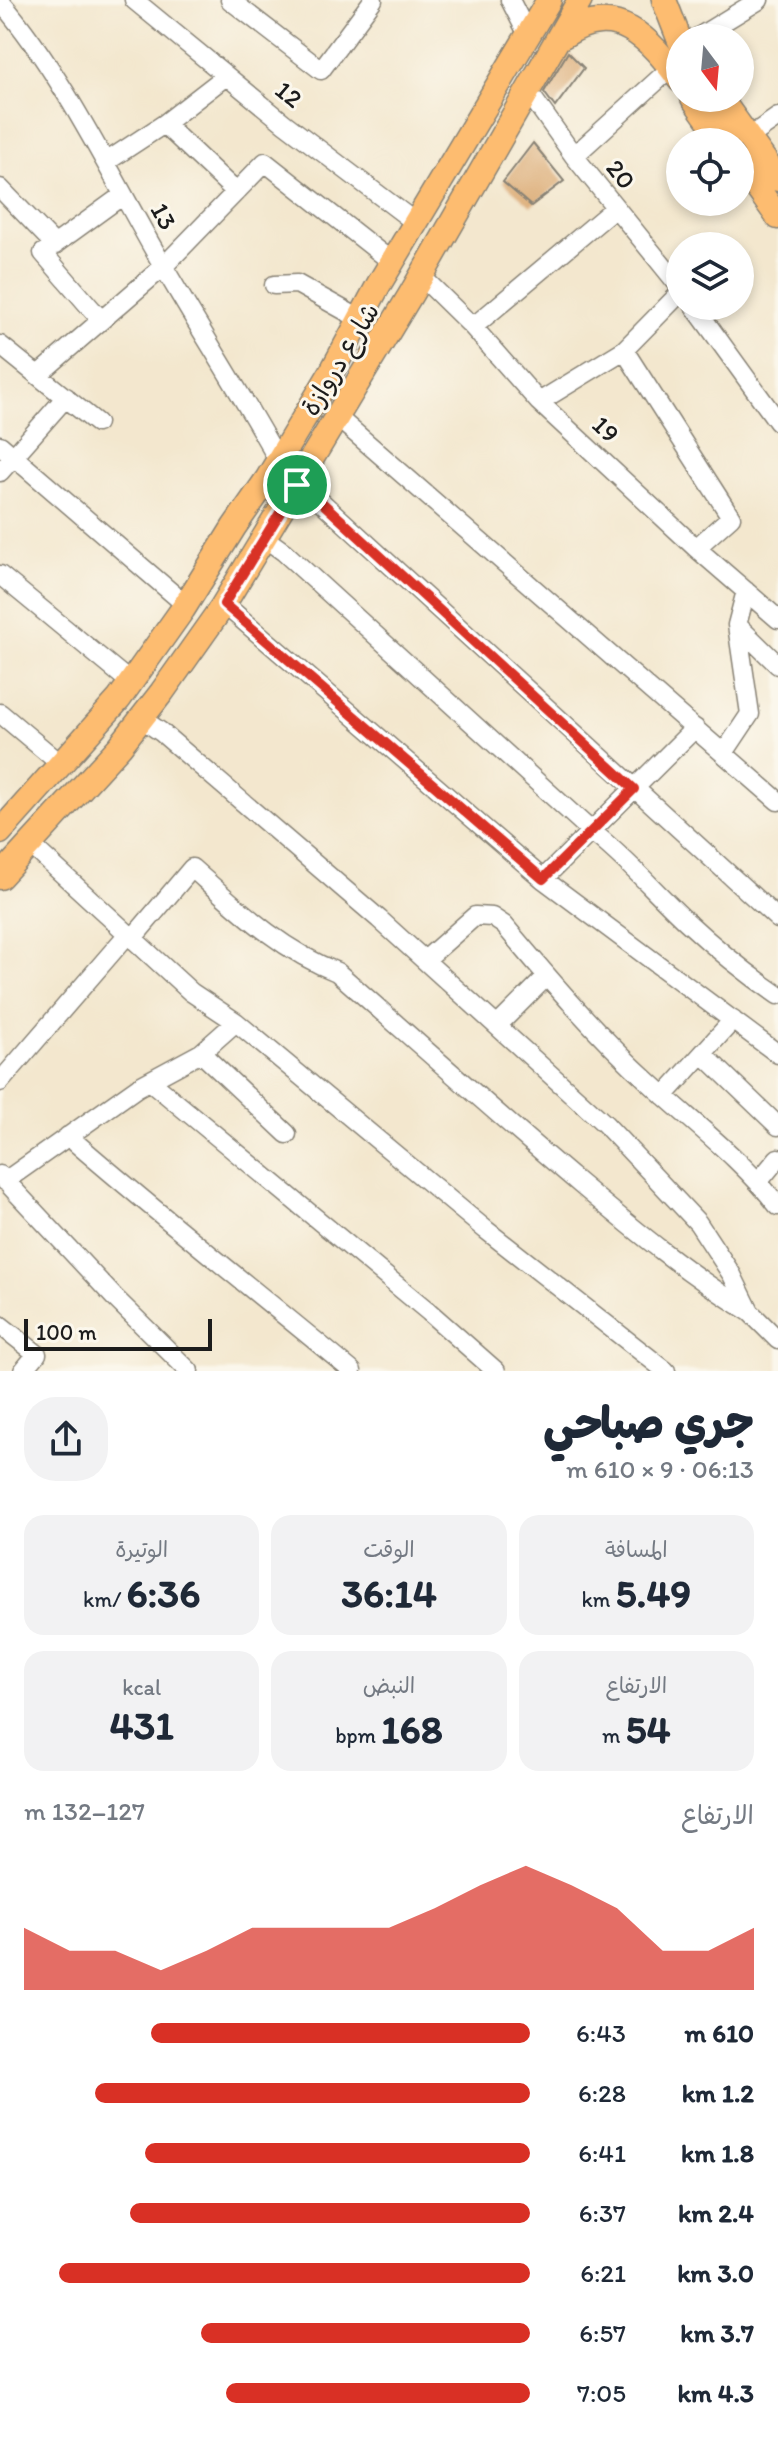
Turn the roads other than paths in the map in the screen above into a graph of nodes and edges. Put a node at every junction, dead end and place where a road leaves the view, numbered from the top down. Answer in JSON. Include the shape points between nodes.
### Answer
{"nodes":[{"id":1,"x":134,"y":0,"type":"edge"},
{"id":2,"x":230,"y":0,"type":"edge"},
{"id":3,"x":373,"y":0,"type":"edge"},
{"id":4,"x":510,"y":0,"type":"edge"},
{"id":5,"x":549,"y":0,"type":"edge"},
{"id":6,"x":580,"y":0,"type":"edge"},
{"id":7,"x":664,"y":0,"type":"edge"},
{"id":8,"x":759,"y":0,"type":"edge"},
{"id":9,"x":0,"y":1,"type":"edge"},
{"id":10,"x":252,"y":6,"type":"edge"},
{"id":11,"x":668,"y":24,"type":"edge"},
{"id":12,"x":720,"y":24,"type":"edge"},
{"id":13,"x":528,"y":35,"type":"junction"},
{"id":14,"x":553,"y":46,"type":"junction"},
{"id":15,"x":666,"y":51,"type":"edge"},
{"id":16,"x":666,"y":68,"type":"edge"},
{"id":17,"x":226,"y":76,"type":"junction"},
{"id":18,"x":527,"y":90,"type":"junction"},
{"id":19,"x":778,"y":117,"type":"edge"},
{"id":20,"x":164,"y":124,"type":"junction"},
{"id":21,"x":754,"y":134,"type":"edge"},
{"id":22,"x":754,"y":144,"type":"edge"},
{"id":23,"x":574,"y":156,"type":"junction"},
{"id":24,"x":106,"y":162,"type":"junction"},
{"id":25,"x":778,"y":179,"type":"edge"},
{"id":26,"x":754,"y":184,"type":"edge"},
{"id":27,"x":0,"y":188,"type":"edge"},
{"id":28,"x":236,"y":192,"type":"junction"},
{"id":29,"x":123,"y":195,"type":"junction"},
{"id":30,"x":615,"y":208,"type":"junction"},
{"id":31,"x":778,"y":217,"type":"edge"},
{"id":32,"x":416,"y":223,"type":"junction"},
{"id":33,"x":55,"y":245,"type":"junction"},
{"id":34,"x":392,"y":262,"type":"junction"},
{"id":35,"x":163,"y":267,"type":"junction"},
{"id":36,"x":666,"y":272,"type":"edge"},
{"id":37,"x":421,"y":276,"type":"junction"},
{"id":38,"x":274,"y":285,"type":"dead end"},
{"id":39,"x":666,"y":305,"type":"edge"},
{"id":40,"x":360,"y":319,"type":"junction"},
{"id":41,"x":101,"y":320,"type":"junction"},
{"id":42,"x":704,"y":320,"type":"edge"},
{"id":43,"x":473,"y":327,"type":"junction"},
{"id":44,"x":0,"y":345,"type":"edge"},
{"id":45,"x":624,"y":350,"type":"junction"},
{"id":46,"x":38,"y":375,"type":"junction"},
{"id":47,"x":66,"y":397,"type":"junction"},
{"id":48,"x":539,"y":402,"type":"junction"},
{"id":49,"x":778,"y":422,"type":"edge"},
{"id":50,"x":97,"y":423,"type":"dead end"},
{"id":51,"x":347,"y":424,"type":"junction"},
{"id":52,"x":7,"y":451,"type":"edge"},
{"id":53,"x":278,"y":460,"type":"junction"},
{"id":54,"x":0,"y":472,"type":"edge"},
{"id":55,"x":306,"y":491,"type":"junction"},
{"id":56,"x":266,"y":539,"type":"junction"},
{"id":57,"x":696,"y":548,"type":"junction"},
{"id":58,"x":0,"y":575,"type":"edge"},
{"id":59,"x":746,"y":591,"type":"junction"},
{"id":60,"x":186,"y":605,"type":"junction"},
{"id":61,"x":234,"y":611,"type":"junction"},
{"id":62,"x":778,"y":619,"type":"edge"},
{"id":63,"x":737,"y":625,"type":"junction"},
{"id":64,"x":778,"y":665,"type":"edge"},
{"id":65,"x":131,"y":683,"type":"junction"},
{"id":66,"x":0,"y":713,"type":"edge"},
{"id":67,"x":152,"y":726,"type":"junction"},
{"id":68,"x":695,"y":728,"type":"junction"},
{"id":69,"x":724,"y":753,"type":"junction"},
{"id":70,"x":54,"y":774,"type":"junction"},
{"id":71,"x":634,"y":789,"type":"junction"},
{"id":72,"x":778,"y":801,"type":"edge"},
{"id":73,"x":70,"y":803,"type":"junction"},
{"id":74,"x":591,"y":831,"type":"junction"},
{"id":75,"x":0,"y":832,"type":"edge"},
{"id":76,"x":40,"y":852,"type":"junction"},
{"id":77,"x":0,"y":877,"type":"edge"},
{"id":78,"x":543,"y":879,"type":"junction"},
{"id":79,"x":778,"y":919,"type":"edge"},
{"id":80,"x":130,"y":937,"type":"junction"},
{"id":81,"x":425,"y":960,"type":"junction"},
{"id":82,"x":547,"y":976,"type":"junction"},
{"id":83,"x":778,"y":995,"type":"edge"},
{"id":84,"x":733,"y":1020,"type":"junction"},
{"id":85,"x":236,"y":1022,"type":"junction"},
{"id":86,"x":497,"y":1026,"type":"junction"},
{"id":87,"x":201,"y":1053,"type":"junction"},
{"id":88,"x":703,"y":1054,"type":"junction"},
{"id":89,"x":778,"y":1054,"type":"edge"},
{"id":90,"x":150,"y":1081,"type":"junction"},
{"id":91,"x":0,"y":1082,"type":"edge"},
{"id":92,"x":664,"y":1096,"type":"junction"},
{"id":93,"x":778,"y":1126,"type":"edge"},
{"id":94,"x":287,"y":1134,"type":"dead end"},
{"id":95,"x":68,"y":1136,"type":"junction"},
{"id":96,"x":778,"y":1158,"type":"edge"},
{"id":97,"x":3,"y":1178,"type":"edge"},
{"id":98,"x":759,"y":1181,"type":"junction"},
{"id":99,"x":778,"y":1206,"type":"edge"},
{"id":100,"x":750,"y":1312,"type":"junction"},
{"id":101,"x":0,"y":1325,"type":"edge"},
{"id":102,"x":778,"y":1340,"type":"edge"},
{"id":103,"x":23,"y":1371,"type":"edge"},
{"id":104,"x":189,"y":1371,"type":"edge"},
{"id":105,"x":352,"y":1371,"type":"edge"},
{"id":106,"x":496,"y":1371,"type":"edge"},
{"id":107,"x":666,"y":1371,"type":"edge"}],
"edges":[{"from":1,"to":17,"type":"street","name":"12"},
{"from":2,"to":10,"type":"street"},
{"from":3,"to":10,"type":"street","via":[[321,70]]},
{"from":4,"to":13,"type":"street"},
{"from":5,"to":13,"type":"main road","name":"شارع دروازة"},
{"from":6,"to":14,"type":"main road","name":"شارع دروازة"},
{"from":7,"to":11,"type":"main road"},
{"from":8,"to":12,"type":"street"},
{"from":9,"to":24,"type":"street","name":"13","via":[[22,27]]},
{"from":13,"to":32,"type":"main road","name":"شارع دروازة"},
{"from":14,"to":15,"type":"main road","via":[[585,20],[618,15]]},
{"from":14,"to":18,"type":"main road","name":"شارع دروازة"},
{"from":16,"to":23,"type":"street"},
{"from":17,"to":20,"type":"street"},
{"from":17,"to":32,"type":"street","name":"12"},
{"from":18,"to":23,"type":"street","name":"20"},
{"from":18,"to":37,"type":"main road","name":"شارع دروازة"},
{"from":19,"to":21,"type":"street"},
{"from":20,"to":24,"type":"street"},
{"from":20,"to":28,"type":"street"},
{"from":22,"to":25,"type":"main road"},
{"from":23,"to":30,"type":"street","name":"20"},
{"from":24,"to":29,"type":"street","name":"13"},
{"from":26,"to":31,"type":"main road"},
{"from":27,"to":33,"type":"street"},
{"from":28,"to":34,"type":"street","via":[[265,162]]},
{"from":28,"to":35,"type":"street"},
{"from":29,"to":33,"type":"street"},
{"from":29,"to":35,"type":"street","name":"13"},
{"from":30,"to":36,"type":"street","name":"20"},
{"from":30,"to":43,"type":"street"},
{"from":32,"to":34,"type":"main road","name":"شارع دروازة"},
{"from":33,"to":41,"type":"street","via":[[43,253]]},
{"from":34,"to":40,"type":"main road","name":"شارع دروازة"},
{"from":35,"to":41,"type":"street"},
{"from":35,"to":53,"type":"street","name":"13"},
{"from":37,"to":43,"type":"street","name":"19"},
{"from":37,"to":51,"type":"main road","name":"شارع دروازة"},
{"from":38,"to":40,"type":"street","via":[[297,284]]},
{"from":39,"to":45,"type":"street"},
{"from":40,"to":53,"type":"main road","name":"شارع دروازة"},
{"from":41,"to":46,"type":"street"},
{"from":42,"to":49,"type":"street"},
{"from":43,"to":48,"type":"street","name":"19"},
{"from":44,"to":46,"type":"street"},
{"from":45,"to":48,"type":"street"},
{"from":45,"to":57,"type":"street","via":[[731,517]]},
{"from":46,"to":47,"type":"street"},
{"from":47,"to":50,"type":"street"},
{"from":47,"to":52,"type":"street"},
{"from":48,"to":57,"type":"street","name":"19"},
{"from":51,"to":55,"type":"main road","name":"شارع دروازة"},
{"from":51,"to":68,"type":"street"},
{"from":52,"to":54,"type":"street"},
{"from":52,"to":60,"type":"street"},
{"from":53,"to":60,"type":"main road","name":"شارع دروازة"},
{"from":55,"to":56,"type":"main road","name":"شارع دروازة"},
{"from":55,"to":71,"type":"street"},
{"from":56,"to":61,"type":"main road","name":"شارع دروازة"},
{"from":56,"to":74,"type":"street"},
{"from":57,"to":59,"type":"street","name":"19"},
{"from":58,"to":65,"type":"street"},
{"from":59,"to":62,"type":"street","name":"19"},
{"from":59,"to":63,"type":"street"},
{"from":60,"to":65,"type":"main road","name":"شارع دروازة"},
{"from":61,"to":67,"type":"main road","name":"شارع دروازة"},
{"from":61,"to":78,"type":"street"},
{"from":63,"to":64,"type":"street"},
{"from":63,"to":69,"type":"street","via":[[750,714]]},
{"from":65,"to":70,"type":"main road","name":"شارع دروازة"},
{"from":66,"to":70,"type":"street"},
{"from":67,"to":73,"type":"main road","name":"شارع دروازة"},
{"from":67,"to":81,"type":"street"},
{"from":68,"to":69,"type":"street"},
{"from":68,"to":71,"type":"street"},
{"from":69,"to":72,"type":"street"},
{"from":70,"to":73,"type":"main road"},
{"from":70,"to":75,"type":"main road","name":"شارع دروازة"},
{"from":71,"to":74,"type":"street"},
{"from":71,"to":79,"type":"street"},
{"from":73,"to":76,"type":"main road","name":"شارع دروازة"},
{"from":74,"to":78,"type":"street"},
{"from":74,"to":83,"type":"street","via":[[685,920]]},
{"from":76,"to":77,"type":"main road","name":"شارع دروازة"},
{"from":76,"to":80,"type":"street"},
{"from":78,"to":84,"type":"street"},
{"from":80,"to":85,"type":"street","via":[[191,992]]},
{"from":80,"to":91,"type":"street"},
{"from":80,"to":100,"type":"street","via":[[192,868],[263,932],[337,972],[626,1222],[707,1286]]},
{"from":81,"to":82,"type":"street","via":[[475,916],[484,915],[504,925]]},
{"from":81,"to":86,"type":"street"},
{"from":82,"to":86,"type":"street"},
{"from":82,"to":92,"type":"street"},
{"from":84,"to":88,"type":"street"},
{"from":84,"to":89,"type":"street"},
{"from":85,"to":87,"type":"street"},
{"from":85,"to":107,"type":"street"},
{"from":86,"to":100,"type":"street","via":[[605,1124],[687,1212],[727,1266]]},
{"from":87,"to":90,"type":"street"},
{"from":87,"to":94,"type":"street"},
{"from":88,"to":92,"type":"street"},
{"from":88,"to":93,"type":"street"},
{"from":90,"to":95,"type":"street"},
{"from":90,"to":106,"type":"street"},
{"from":92,"to":98,"type":"street"},
{"from":95,"to":97,"type":"street"},
{"from":95,"to":105,"type":"street"},
{"from":96,"to":98,"type":"street"},
{"from":97,"to":104,"type":"street"},
{"from":98,"to":99,"type":"street"},
{"from":100,"to":102,"type":"street"},
{"from":101,"to":103,"type":"street","via":[[37,1354]]}]}
